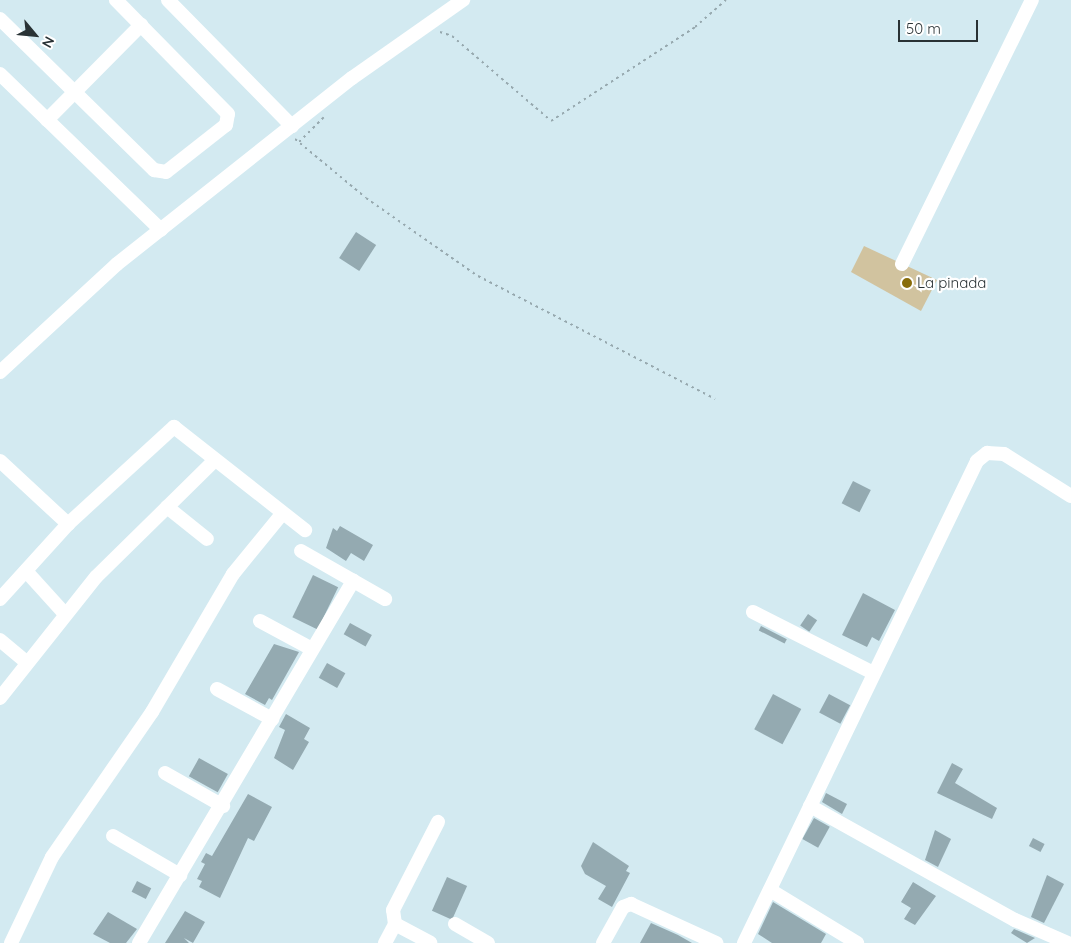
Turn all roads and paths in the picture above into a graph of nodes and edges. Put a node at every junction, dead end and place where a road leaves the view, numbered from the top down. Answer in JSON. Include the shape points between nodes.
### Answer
{"nodes":[{"id":1,"x":116,"y":0,"type":"edge"},
{"id":2,"x":168,"y":0,"type":"edge"},
{"id":3,"x":463,"y":0,"type":"edge"},
{"id":4,"x":726,"y":0,"type":"edge"},
{"id":5,"x":1032,"y":0,"type":"edge"},
{"id":6,"x":0,"y":19,"type":"edge"},
{"id":7,"x":141,"y":25,"type":"junction"},
{"id":8,"x":434,"y":34,"type":"dead end"},
{"id":9,"x":0,"y":74,"type":"edge"},
{"id":10,"x":74,"y":92,"type":"junction"},
{"id":11,"x":329,"y":113,"type":"dead end"},
{"id":12,"x":47,"y":120,"type":"junction"},
{"id":13,"x":289,"y":128,"type":"junction"},
{"id":14,"x":298,"y":142,"type":"junction"},
{"id":15,"x":161,"y":230,"type":"junction"},
{"id":16,"x":902,"y":264,"type":"dead end"},
{"id":17,"x":0,"y":372,"type":"edge"},
{"id":18,"x":715,"y":399,"type":"dead end"},
{"id":19,"x":0,"y":461,"type":"edge"},
{"id":20,"x":214,"y":461,"type":"junction"},
{"id":21,"x":1071,"y":496,"type":"edge"},
{"id":22,"x":167,"y":507,"type":"junction"},
{"id":23,"x":282,"y":514,"type":"junction"},
{"id":24,"x":68,"y":524,"type":"junction"},
{"id":25,"x":305,"y":530,"type":"dead end"},
{"id":26,"x":207,"y":539,"type":"dead end"},
{"id":27,"x":301,"y":551,"type":"dead end"},
{"id":28,"x":26,"y":571,"type":"junction"},
{"id":29,"x":353,"y":581,"type":"junction"},
{"id":30,"x":0,"y":599,"type":"edge"},
{"id":31,"x":385,"y":599,"type":"dead end"},
{"id":32,"x":753,"y":612,"type":"dead end"},
{"id":33,"x":65,"y":614,"type":"junction"},
{"id":34,"x":260,"y":621,"type":"dead end"},
{"id":35,"x":0,"y":640,"type":"edge"},
{"id":36,"x":312,"y":649,"type":"junction"},
{"id":37,"x":26,"y":662,"type":"junction"},
{"id":38,"x":873,"y":673,"type":"junction"},
{"id":39,"x":217,"y":690,"type":"dead end"},
{"id":40,"x":0,"y":698,"type":"edge"},
{"id":41,"x":272,"y":719,"type":"junction"},
{"id":42,"x":165,"y":773,"type":"dead end"},
{"id":43,"x":223,"y":806,"type":"junction"},
{"id":44,"x":810,"y":806,"type":"junction"},
{"id":45,"x":438,"y":822,"type":"dead end"},
{"id":46,"x":113,"y":836,"type":"dead end"},
{"id":47,"x":180,"y":875,"type":"junction"},
{"id":48,"x":770,"y":890,"type":"junction"},
{"id":49,"x":395,"y":924,"type":"junction"},
{"id":50,"x":455,"y":924,"type":"dead end"},
{"id":51,"x":11,"y":943,"type":"edge"},
{"id":52,"x":140,"y":943,"type":"edge"},
{"id":53,"x":385,"y":943,"type":"edge"},
{"id":54,"x":430,"y":943,"type":"edge"},
{"id":55,"x":488,"y":943,"type":"edge"},
{"id":56,"x":603,"y":943,"type":"edge"},
{"id":57,"x":716,"y":943,"type":"edge"},
{"id":58,"x":744,"y":943,"type":"edge"},
{"id":59,"x":857,"y":943,"type":"edge"},
{"id":60,"x":1068,"y":943,"type":"edge"}],
"edges":[{"from":1,"to":7,"type":"street"},
{"from":2,"to":13,"type":"street"},
{"from":3,"to":13,"type":"street","via":[[394,46]]},
{"from":4,"to":8,"type":"path","via":[[695,26],[551,121],[452,36],[444,32]]},
{"from":5,"to":16,"type":"street"},
{"from":6,"to":10,"type":"street"},
{"from":7,"to":10,"type":"street"},
{"from":7,"to":10,"type":"street","via":[[228,114],[226,125],[160,173]]},
{"from":9,"to":12,"type":"street"},
{"from":10,"to":12,"type":"street"},
{"from":11,"to":14,"type":"path"},
{"from":12,"to":15,"type":"street"},
{"from":13,"to":14,"type":"path"},
{"from":13,"to":15,"type":"street"},
{"from":14,"to":18,"type":"path","via":[[366,198],[478,276]]},
{"from":15,"to":17,"type":"street","via":[[75,301]]},
{"from":19,"to":24,"type":"street"},
{"from":20,"to":22,"type":"street"},
{"from":20,"to":23,"type":"street"},
{"from":20,"to":24,"type":"street","via":[[178,429],[169,429]]},
{"from":21,"to":38,"type":"street","via":[[1004,454],[980,458]]},
{"from":22,"to":26,"type":"street"},
{"from":22,"to":33,"type":"street"},
{"from":23,"to":25,"type":"street"},
{"from":23,"to":51,"type":"street","via":[[232,574],[152,712],[52,857]]},
{"from":24,"to":28,"type":"street"},
{"from":27,"to":29,"type":"street"},
{"from":28,"to":30,"type":"street"},
{"from":28,"to":33,"type":"street"},
{"from":29,"to":31,"type":"street"},
{"from":29,"to":36,"type":"street"},
{"from":32,"to":38,"type":"street"},
{"from":33,"to":37,"type":"street"},
{"from":34,"to":36,"type":"street"},
{"from":35,"to":37,"type":"street"},
{"from":36,"to":41,"type":"street"},
{"from":37,"to":40,"type":"street"},
{"from":38,"to":44,"type":"street"},
{"from":39,"to":41,"type":"street"},
{"from":41,"to":43,"type":"street"},
{"from":42,"to":43,"type":"street"},
{"from":43,"to":47,"type":"street"},
{"from":44,"to":48,"type":"street"},
{"from":44,"to":60,"type":"street","via":[[1014,920]]},
{"from":45,"to":49,"type":"street","via":[[393,910]]},
{"from":46,"to":47,"type":"street"},
{"from":47,"to":52,"type":"street"},
{"from":48,"to":58,"type":"street"},
{"from":48,"to":59,"type":"street"},
{"from":49,"to":53,"type":"street"},
{"from":49,"to":54,"type":"street"},
{"from":50,"to":55,"type":"street"},
{"from":56,"to":57,"type":"street","via":[[623,907],[631,904]]}]}
